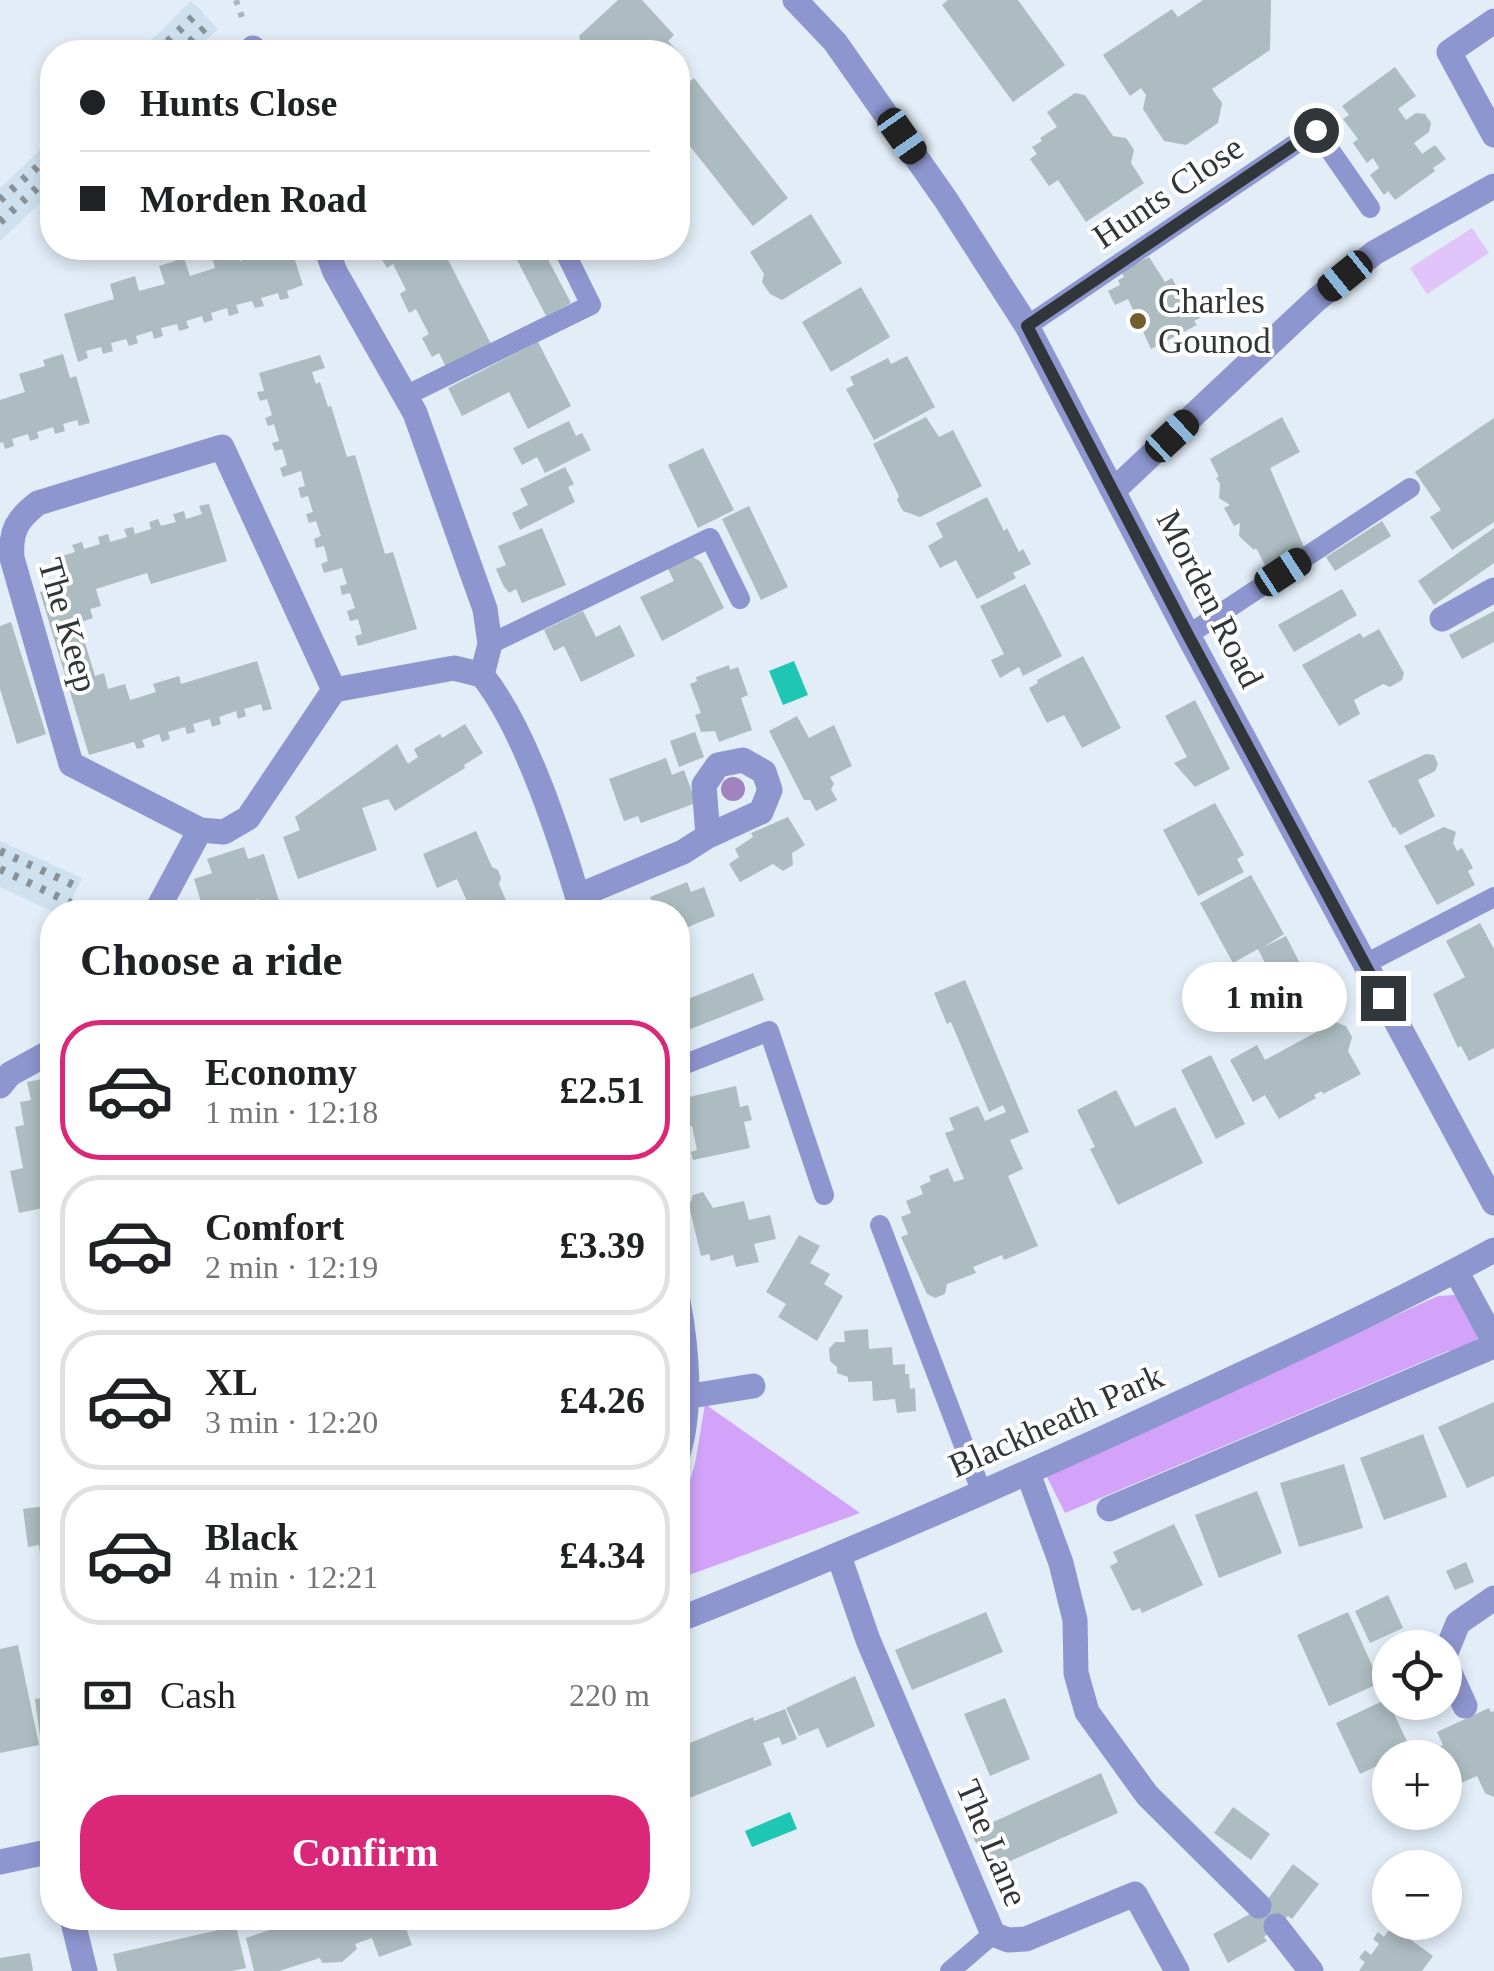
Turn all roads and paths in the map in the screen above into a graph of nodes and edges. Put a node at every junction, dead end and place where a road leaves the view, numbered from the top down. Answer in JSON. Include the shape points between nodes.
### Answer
{"nodes":[{"id":1,"x":795,"y":0,"type":"edge"},
{"id":2,"x":1494,"y":21,"type":"edge"},
{"id":3,"x":1494,"y":135,"type":"edge"},
{"id":4,"x":1494,"y":186,"type":"edge"},
{"id":5,"x":1370,"y":208,"type":"dead end"},
{"id":6,"x":330,"y":260,"type":"edge"},
{"id":7,"x":570,"y":260,"type":"edge"},
{"id":8,"x":1027,"y":326,"type":"junction"},
{"id":9,"x":406,"y":396,"type":"junction"},
{"id":10,"x":1410,"y":488,"type":"dead end"},
{"id":11,"x":1114,"y":490,"type":"junction"},
{"id":12,"x":1494,"y":590,"type":"edge"},
{"id":13,"x":740,"y":599,"type":"dead end"},
{"id":14,"x":1442,"y":619,"type":"dead end"},
{"id":15,"x":1188,"y":635,"type":"junction"},
{"id":16,"x":490,"y":644,"type":"junction"},
{"id":17,"x":482,"y":675,"type":"junction"},
{"id":18,"x":334,"y":690,"type":"junction"},
{"id":19,"x":200,"y":830,"type":"junction"},
{"id":20,"x":708,"y":836,"type":"dead end"},
{"id":21,"x":1494,"y":897,"type":"edge"},
{"id":22,"x":162,"y":900,"type":"edge"},
{"id":23,"x":579,"y":900,"type":"edge"},
{"id":24,"x":588,"y":900,"type":"edge"},
{"id":25,"x":1365,"y":964,"type":"junction"},
{"id":26,"x":40,"y":1058,"type":"edge"},
{"id":27,"x":690,"y":1062,"type":"edge"},
{"id":28,"x":0,"y":1086,"type":"edge"},
{"id":29,"x":824,"y":1195,"type":"dead end"},
{"id":30,"x":1494,"y":1204,"type":"edge"},
{"id":31,"x":880,"y":1225,"type":"dead end"},
{"id":32,"x":1494,"y":1250,"type":"edge"},
{"id":33,"x":1456,"y":1271,"type":"junction"},
{"id":34,"x":1494,"y":1343,"type":"edge"},
{"id":35,"x":752,"y":1386,"type":"dead end"},
{"id":36,"x":690,"y":1396,"type":"edge"},
{"id":37,"x":1028,"y":1473,"type":"junction"},
{"id":38,"x":982,"y":1493,"type":"junction"},
{"id":39,"x":1108,"y":1509,"type":"dead end"},
{"id":40,"x":839,"y":1556,"type":"junction"},
{"id":41,"x":1494,"y":1598,"type":"edge"},
{"id":42,"x":690,"y":1615,"type":"edge"},
{"id":43,"x":1455,"y":1630,"type":"edge"},
{"id":44,"x":1462,"y":1699,"type":"edge"},
{"id":45,"x":1465,"y":1706,"type":"dead end"},
{"id":46,"x":40,"y":1853,"type":"edge"},
{"id":47,"x":0,"y":1862,"type":"edge"},
{"id":48,"x":1259,"y":1906,"type":"dead end"},
{"id":49,"x":1276,"y":1926,"type":"dead end"},
{"id":50,"x":75,"y":1930,"type":"edge"},
{"id":51,"x":993,"y":1934,"type":"junction"},
{"id":52,"x":84,"y":1971,"type":"edge"},
{"id":53,"x":950,"y":1971,"type":"edge"},
{"id":54,"x":1177,"y":1971,"type":"edge"},
{"id":55,"x":1311,"y":1971,"type":"edge"}],
"edges":[{"from":1,"to":8,"type":"street","name":"Morden Road","via":[[835,42]]},
{"from":2,"to":3,"type":"street","via":[[1449,52]]},
{"from":4,"to":11,"type":"street","via":[[1374,253]]},
{"from":5,"to":8,"type":"lane","name":"Hunts Close","via":[[1316,130]]},
{"from":6,"to":9,"type":"street"},
{"from":7,"to":9,"type":"lane","via":[[592,305]]},
{"from":8,"to":11,"type":"street","name":"Morden Road"},
{"from":9,"to":16,"type":"street","via":[[485,608]]},
{"from":10,"to":15,"type":"lane"},
{"from":11,"to":15,"type":"street","name":"Morden Road"},
{"from":12,"to":14,"type":"street"},
{"from":13,"to":16,"type":"lane","via":[[710,538]]},
{"from":15,"to":25,"type":"street","name":"Morden Road"},
{"from":16,"to":17,"type":"street"},
{"from":17,"to":18,"type":"street","via":[[454,668]]},
{"from":17,"to":23,"type":"street","via":[[542,794]]},
{"from":18,"to":19,"type":"street","via":[[248,818],[224,832]]},
{"from":18,"to":19,"type":"street","name":"The Keep","via":[[222,447],[38,503],[20,517],[10,538],[12,558],[72,764]]},
{"from":19,"to":22,"type":"street"},
{"from":20,"to":24,"type":"street"},
{"from":21,"to":25,"type":"lane"},
{"from":25,"to":30,"type":"street","name":"Morden Road"},
{"from":26,"to":28,"type":"street"},
{"from":27,"to":29,"type":"lane","via":[[769,1031]]},
{"from":31,"to":38,"type":"lane"},
{"from":32,"to":33,"type":"street","name":"Blackheath Park"},
{"from":33,"to":34,"type":"street"},
{"from":33,"to":37,"type":"street","name":"Blackheath Park"},
{"from":34,"to":39,"type":"street"},
{"from":35,"to":36,"type":"street"},
{"from":37,"to":38,"type":"street","name":"Blackheath Park"},
{"from":37,"to":48,"type":"street","via":[[1062,1563],[1087,1712],[1146,1795]]},
{"from":38,"to":40,"type":"street","name":"Blackheath Park"},
{"from":40,"to":42,"type":"street","name":"Blackheath Park"},
{"from":40,"to":51,"type":"street","name":"The Lane"},
{"from":41,"to":43,"type":"street"},
{"from":44,"to":45,"type":"street"},
{"from":46,"to":47,"type":"street"},
{"from":49,"to":55,"type":"street"},
{"from":50,"to":52,"type":"street"},
{"from":51,"to":53,"type":"lane"},
{"from":51,"to":54,"type":"street","name":"The Lane","via":[[1026,1939],[1135,1894]]}]}
